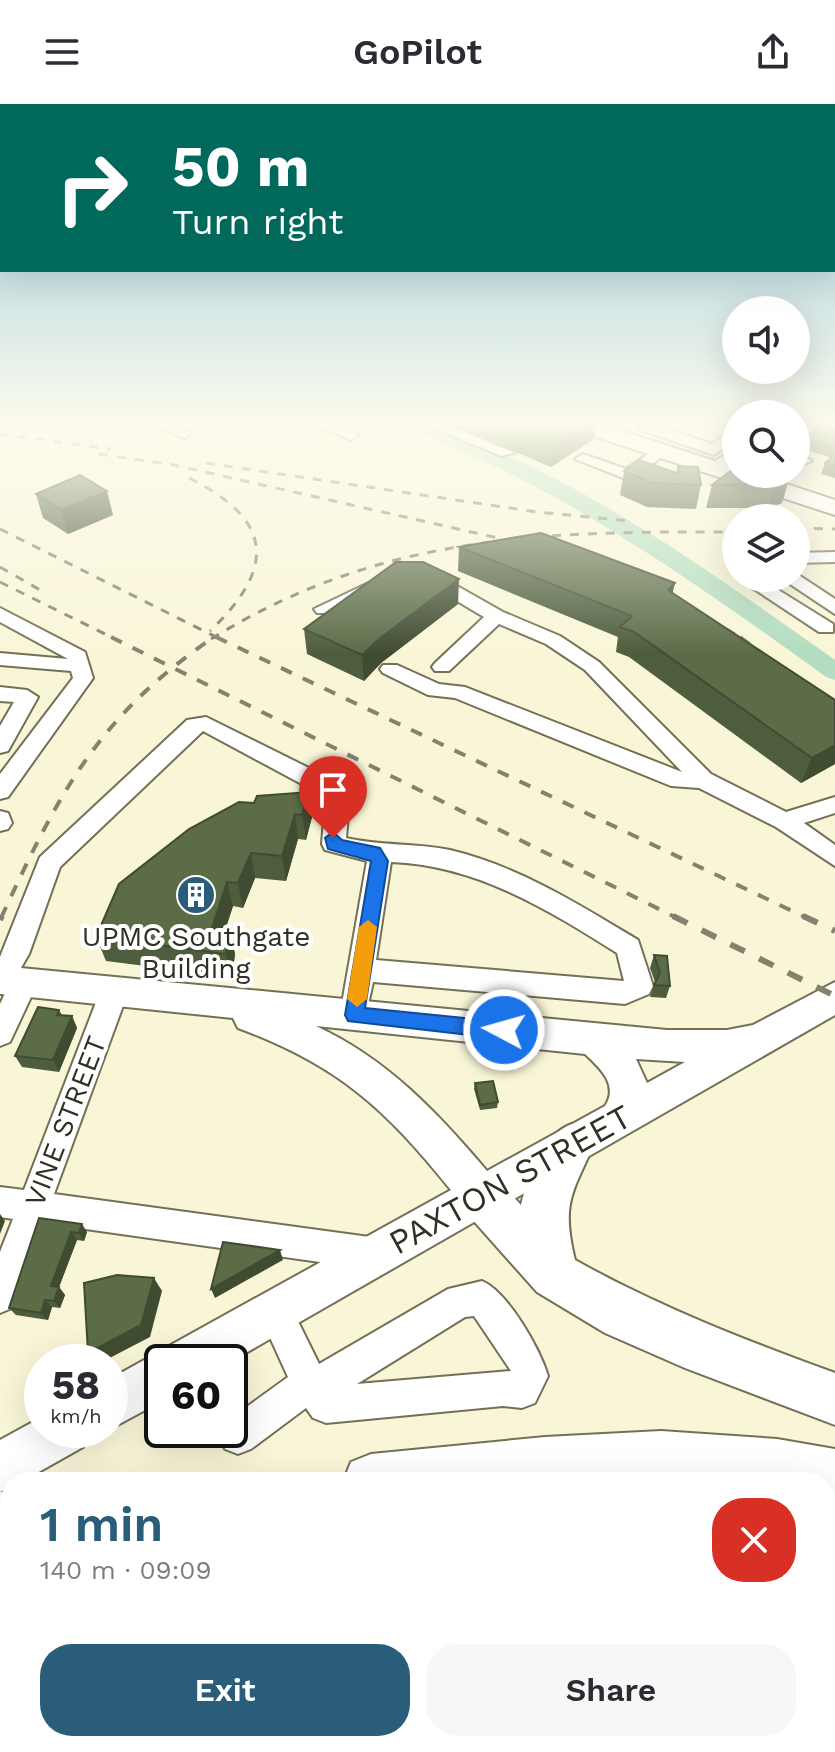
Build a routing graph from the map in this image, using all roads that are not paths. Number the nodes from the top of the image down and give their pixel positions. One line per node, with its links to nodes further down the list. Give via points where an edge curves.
1 (835, 557): 2 (street)
2 (810, 558)
3 (810, 591): 5 (street)
4 (769, 592): 9 (street)
5 (835, 608)
6 (324, 609): 8 (street, via 371,586 428,575)
7 (0, 614): 11 (street, via 78,656)
8 (496, 616): 12 (street); 16 (street, via 553,640 592,666)
9 (832, 630)
10 (0, 659): 11 (street)
11 (81, 666): 17 (street, via 83,678)
12 (442, 667)
13 (390, 669): 16 (street, via 679,780)
14 (0, 694): 15 (street, via 27,697)
15 (0, 746)
16 (703, 780): 19 (street)
17 (0, 791)
18 (835, 805): 19 (street)
19 (784, 821): 21 (street)
20 (374, 853): 22 (street, via 379,861); 22 (street, via 456,860 503,880 629,947 639,986 625,993); 23 (street, via 334,844 337,803 319,783 206,724 195,725 49,863)
21 (835, 857)
22 (361, 970): 27 (street)
23 (8, 980): 24 (main road); 28 (street)
24 (114, 992): 25 (main road); 35 (street, VINE STREET)
25 (173, 998): 27 (main road); 33 (main road, via 240,1014 334,1050 394,1096)
26 (820, 1006): 29 (main road, PAXTON STREET)
27 (354, 1015): 30 (main road)
28 (0, 1034)
29 (765, 1038): 30 (main road, via 702,1047); 31 (main road, PAXTON STREET)
30 (594, 1039): 31 (main road, via 630,1082 630,1100)
31 (619, 1118): 32 (main road, PAXTON STREET)
32 (572, 1144): 33 (main road, PAXTON STREET); 37 (highway, via 546,1188 543,1228)
33 (480, 1194): 36 (main road, PAXTON STREET); 37 (highway)
34 (0, 1202): 35 (street)
35 (33, 1206): 36 (street); 38 (street, VINE STREET)
36 (377, 1254): 39 (main road, PAXTON STREET)
37 (554, 1275): 42 (highway, via 685,1343)
38 (0, 1296)
39 (275, 1311): 40 (main road, PAXTON STREET); 41 (street)
40 (217, 1344)
41 (310, 1383): 41 (street, via 330,1380 460,1301 482,1298 526,1361 530,1376 522,1390 326,1405); 43 (street)
42 (835, 1399)
43 (248, 1429)
44 (34, 1448): 45 (main road)
45 (0, 1467)
46 (468, 1472): 47 (highway, via 700,1456)
47 (803, 1472)

